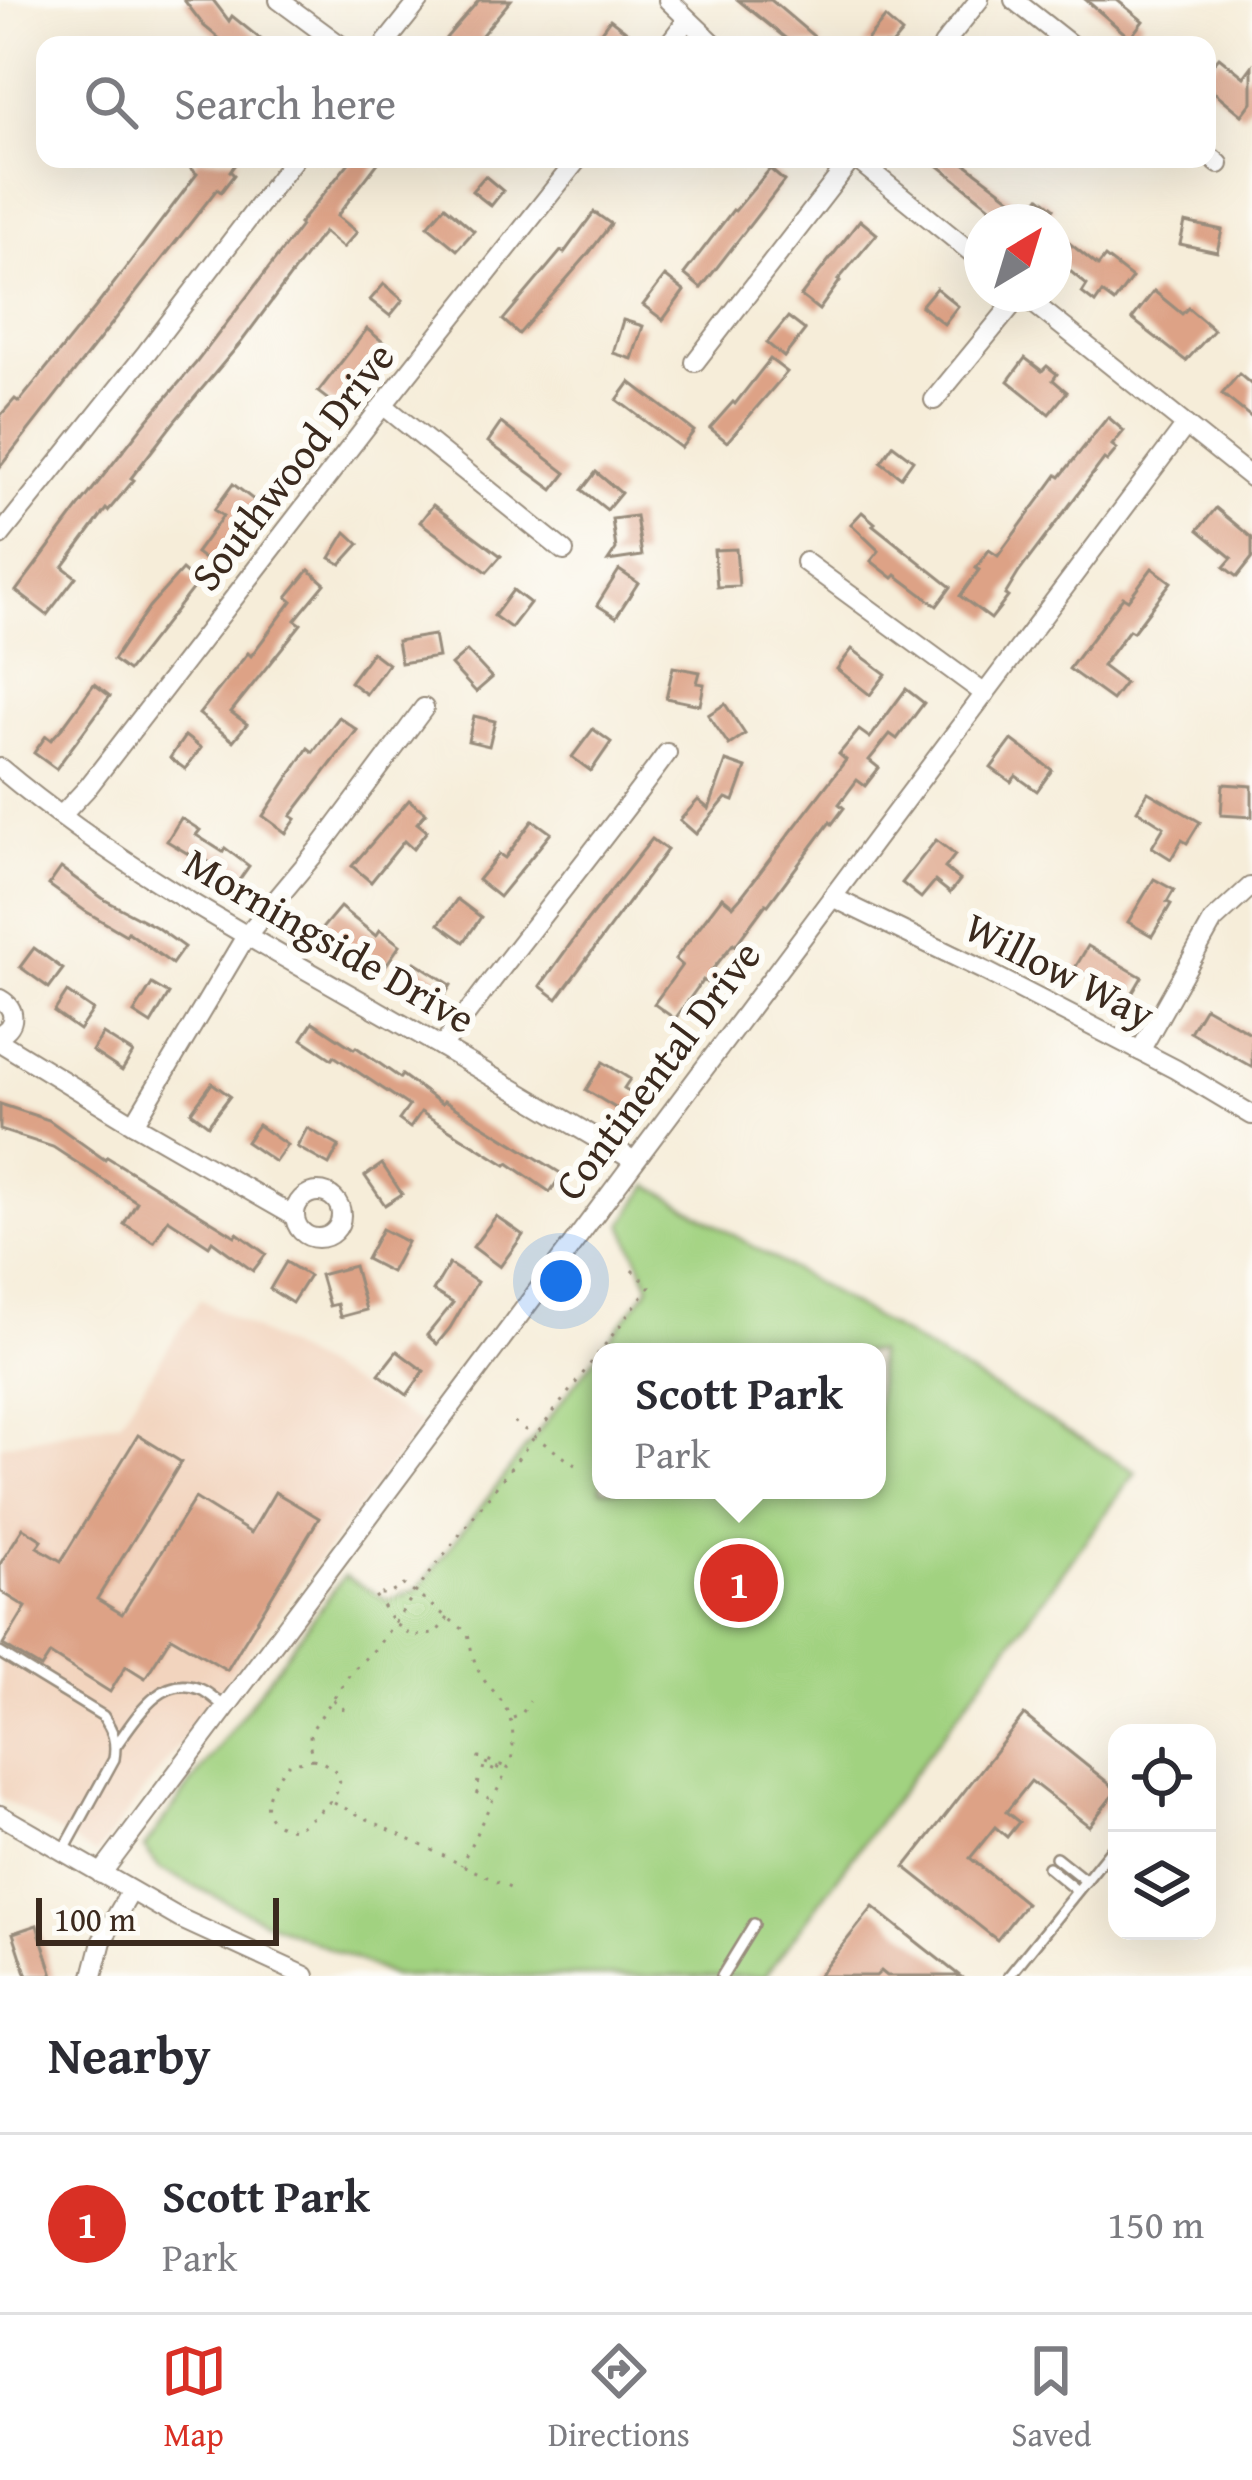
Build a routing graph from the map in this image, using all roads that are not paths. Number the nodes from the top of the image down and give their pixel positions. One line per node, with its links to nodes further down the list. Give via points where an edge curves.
1 (279, 0): 7 (street)
2 (420, 0): 8 (street)
3 (668, 0): 6 (street)
4 (979, 0): 11 (street)
5 (1015, 0): 12 (street)
6 (688, 20): 9 (street); 10 (street)
7 (328, 36)
8 (391, 36)
9 (675, 36)
10 (705, 36)
11 (950, 36)
12 (1060, 36)
13 (287, 168): 25 (street)
14 (571, 168): 22 (street, Southwood Drive)
15 (847, 168): 20 (street)
16 (865, 168): 17 (street)
17 (964, 247)
18 (1006, 312): 21 (street)
19 (1044, 312): 23 (street)
20 (695, 362)
21 (934, 400)
22 (383, 406): 26 (street); 32 (street, Southwood Drive)
23 (1186, 425): 24 (street); 28 (street, Continental Drive)
24 (1252, 478)
25 (0, 536)
26 (564, 551)
27 (805, 562): 28 (street)
28 (985, 694): 34 (street, Continental Drive)
29 (424, 709): 35 (street)
30 (667, 753): 38 (street)
31 (0, 768): 32 (street, Morningside Drive)
32 (61, 816): 35 (street, Morningside Drive)
33 (1250, 887): 39 (street, via 1213,921)
34 (832, 897): 39 (street, Willow Way); 42 (street, Continental Drive)
35 (246, 936): 38 (street, Morningside Drive); 41 (street)
36 (0, 999): 37 (street, via 14,1016)
37 (0, 1038): 41 (street)
38 (442, 1046): 42 (street, Morningside Drive)
39 (1140, 1051): 40 (street, Willow Way)
40 (1252, 1115)
41 (134, 1124): 43 (street)
42 (633, 1160): 45 (street, Continental Drive)
43 (294, 1216)
44 (0, 1653): 46 (lane, via 103,1716)
45 (227, 1708): 46 (lane, via 200,1689 179,1686 145,1706); 52 (street, Continental Drive)
46 (117, 1744): 48 (lane)
47 (0, 1815): 48 (street)
48 (63, 1852): 52 (street)
49 (1108, 1853): 53 (lane)
50 (1056, 1858): 53 (lane)
51 (1048, 1868): 55 (lane)
52 (101, 1874): 54 (street)
53 (1086, 1881): 55 (lane)
54 (131, 1891): 57 (street, via 102,1941); 58 (street)
55 (1077, 1891): 60 (lane)
56 (754, 1924): 59 (lane)
57 (93, 1976)
58 (305, 1976)
59 (722, 1976)
60 (1009, 1976)

